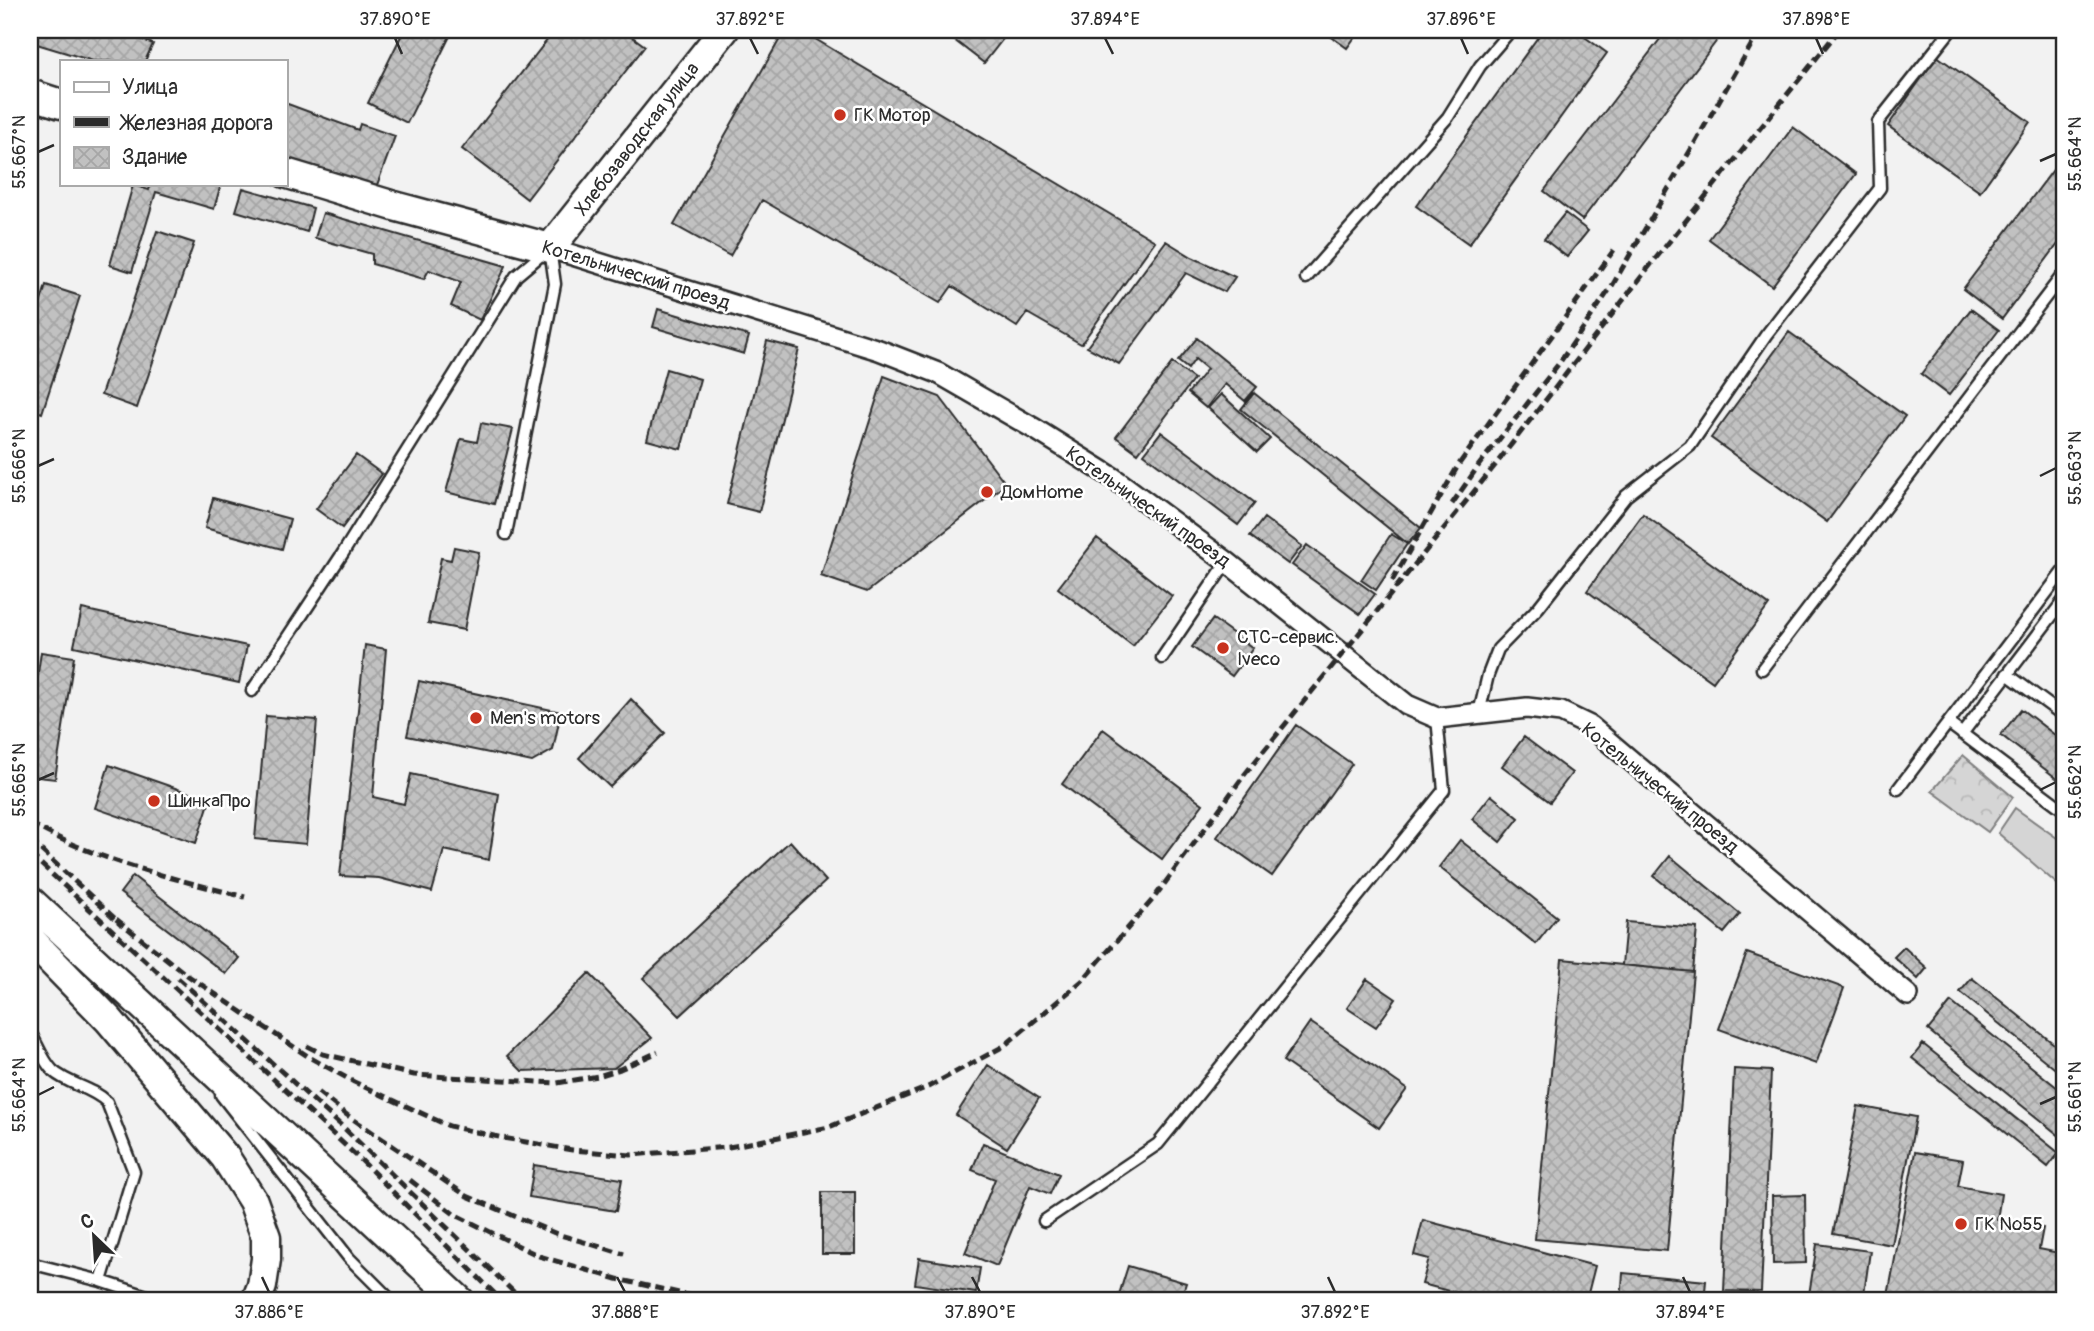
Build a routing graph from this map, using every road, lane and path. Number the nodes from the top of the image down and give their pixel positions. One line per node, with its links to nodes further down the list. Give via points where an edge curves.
1 (723, 30): 7 (main road, Хлебозаводская улица)
2 (1511, 30): 9 (lane, via 1480,66 1448,117)
3 (1951, 30): 18 (lane, via 1878,122 1880,188 1766,335 1690,446 1626,496 1538,608 1499,649)
4 (30, 94): 5 (main road)
5 (60, 104)
6 (287, 174): 7 (main road, Котельнический проезд)
7 (550, 248): 10 (lane, via 555,284); 11 (street, Котельнический проезд, via 879,350 937,373 1112,477); 17 (lane, via 516,276)
8 (2064, 273): 15 (lane)
9 (1306, 278)
10 (506, 534)
11 (1227, 562): 14 (lane); 20 (street, Котельнический проезд, via 1407,705)
12 (2064, 570): 21 (lane)
13 (2063, 605): 16 (lane)
14 (1162, 658)
15 (1762, 669)
16 (2007, 674): 19 (lane); 22 (lane)
17 (252, 691)
18 (1479, 713): 20 (street, Котельнический проезд); 27 (street, Котельнический проезд, via 1527,708 1562,712 1590,726)
19 (2064, 716)
20 (1437, 718): 30 (lane, via 1444,790 1158,1144)
21 (1948, 723): 22 (lane); 23 (lane)
22 (1962, 733): 24 (lane)
23 (1898, 789)
24 (2064, 810)
25 (30, 901): 29 (main road)
26 (30, 939): 34 (main road, via 109,1020 225,1157 253,1201 266,1237 262,1286)
27 (1908, 995)
28 (30, 1032): 32 (lane, via 55,1072 107,1102 134,1172)
29 (172, 1032): 35 (lane, via 349,1258); 36 (main road)
30 (1044, 1221)
31 (30, 1263): 32 (lane)
32 (101, 1281): 33 (lane)
33 (162, 1301)
34 (256, 1301)
35 (392, 1301)
36 (460, 1301)

